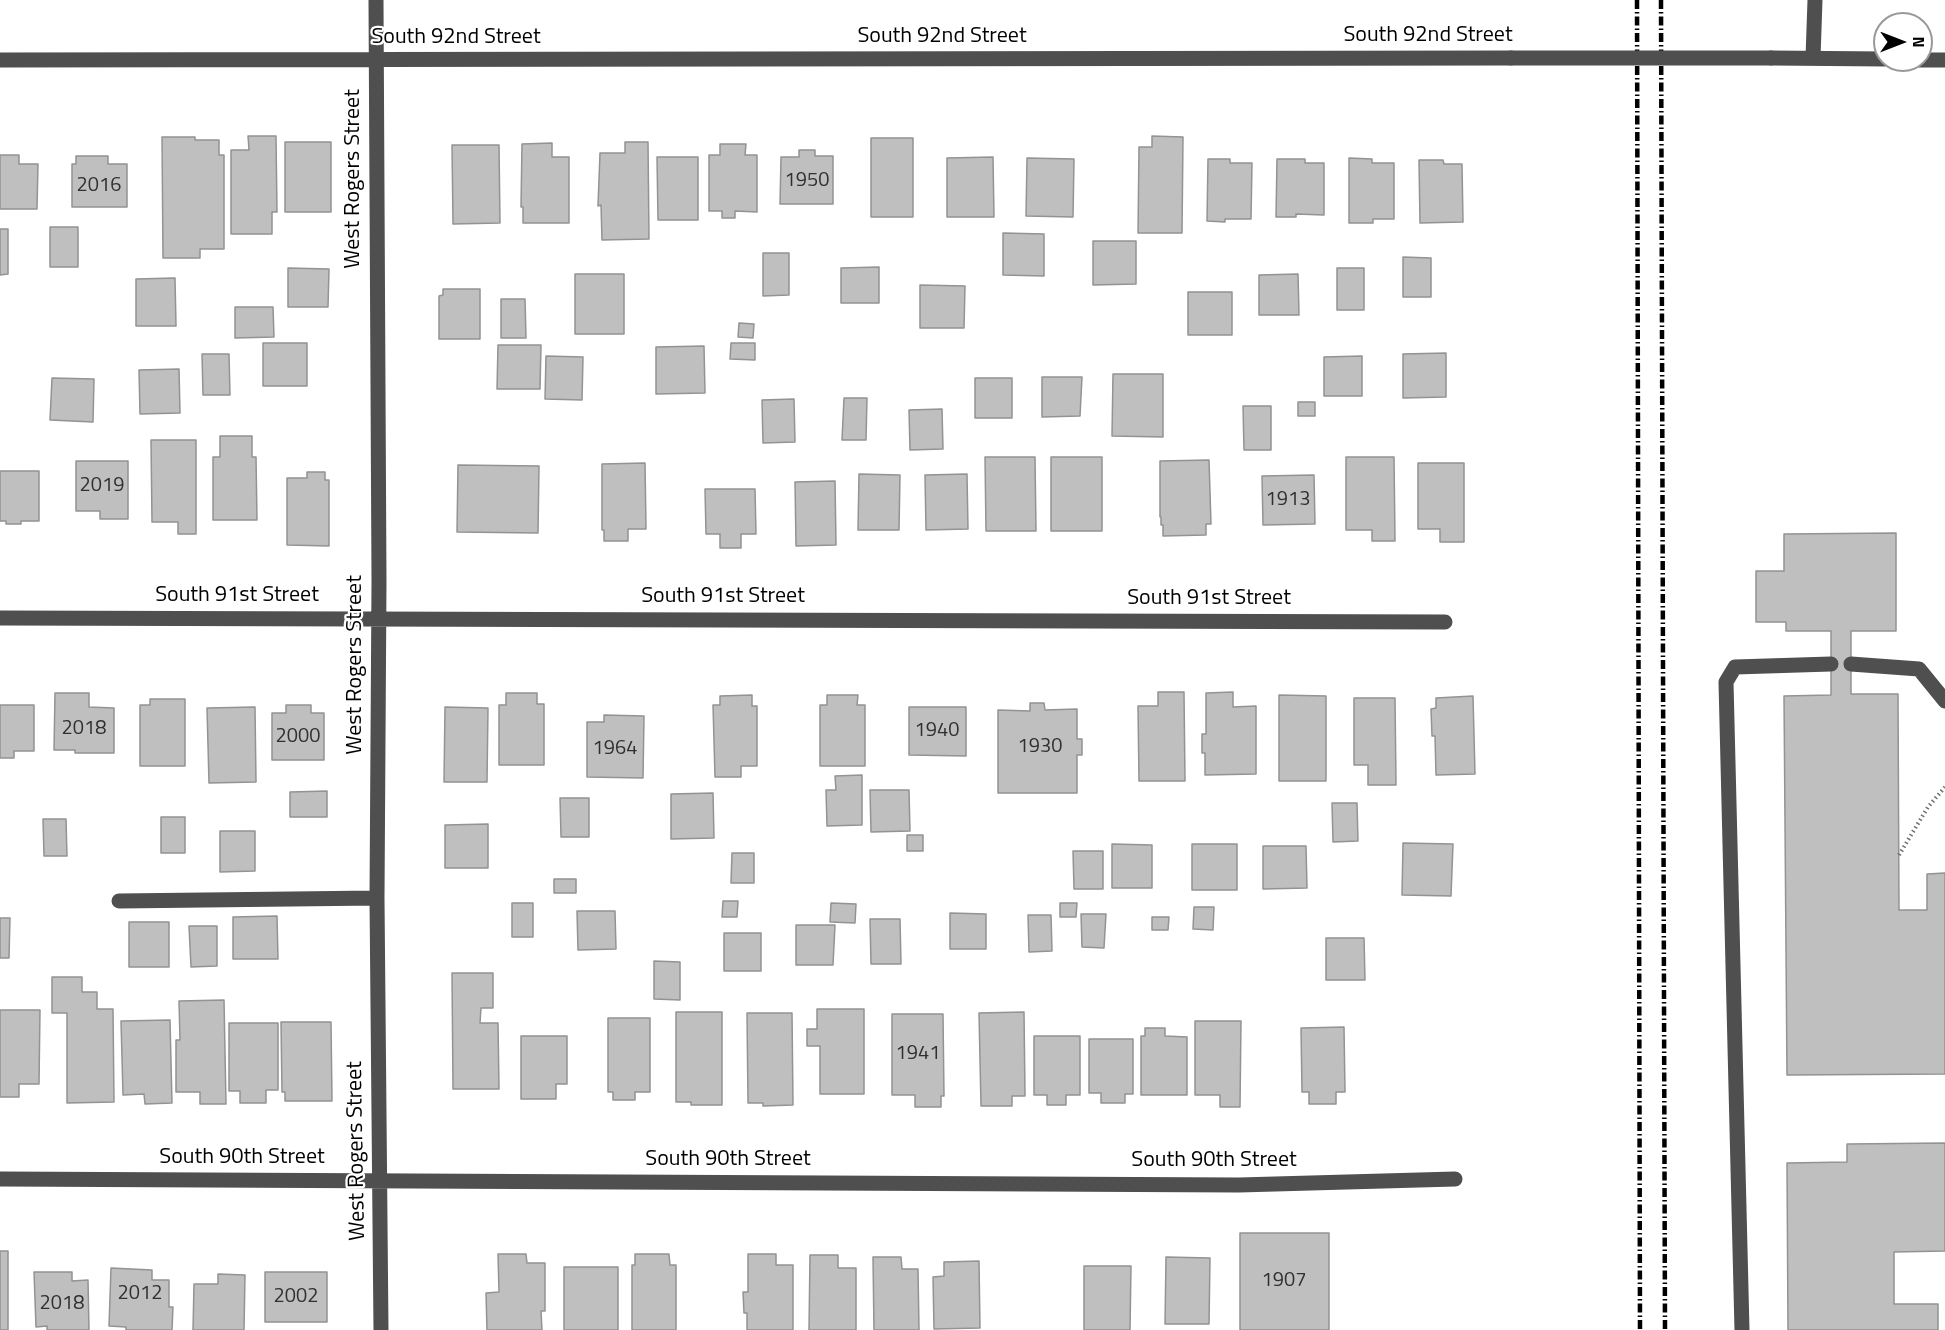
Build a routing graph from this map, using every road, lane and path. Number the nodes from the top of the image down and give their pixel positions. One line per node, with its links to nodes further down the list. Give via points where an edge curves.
1 (376, 0): 6 (street, West Rogers Street)
2 (1815, 0): 3 (street)
3 (1813, 58): 4 (street, South 92nd Street); 6 (street, South 92nd Street, bridge)
4 (1873, 59)
5 (0, 60): 6 (street, South 92nd Street)
6 (377, 60): 8 (street, West Rogers Street)
7 (0, 618): 8 (street, South 91st Street)
8 (379, 619): 9 (street, South 91st Street); 15 (street, West Rogers Street)
9 (1445, 622)
10 (1831, 664): 21 (street, via 1736,667 1726,682)
11 (1851, 664): 12 (street, via 1919,669)
12 (1945, 701)
13 (1945, 787): 14 (path)
14 (1899, 855)
15 (377, 897): 16 (street); 19 (street, West Rogers Street)
16 (118, 901)
17 (0, 1179): 19 (street, South 90th Street)
18 (1455, 1179): 19 (street, South 90th Street, via 1239,1185)
19 (380, 1181): 20 (street, West Rogers Street)
20 (381, 1330)
21 (1742, 1330)

